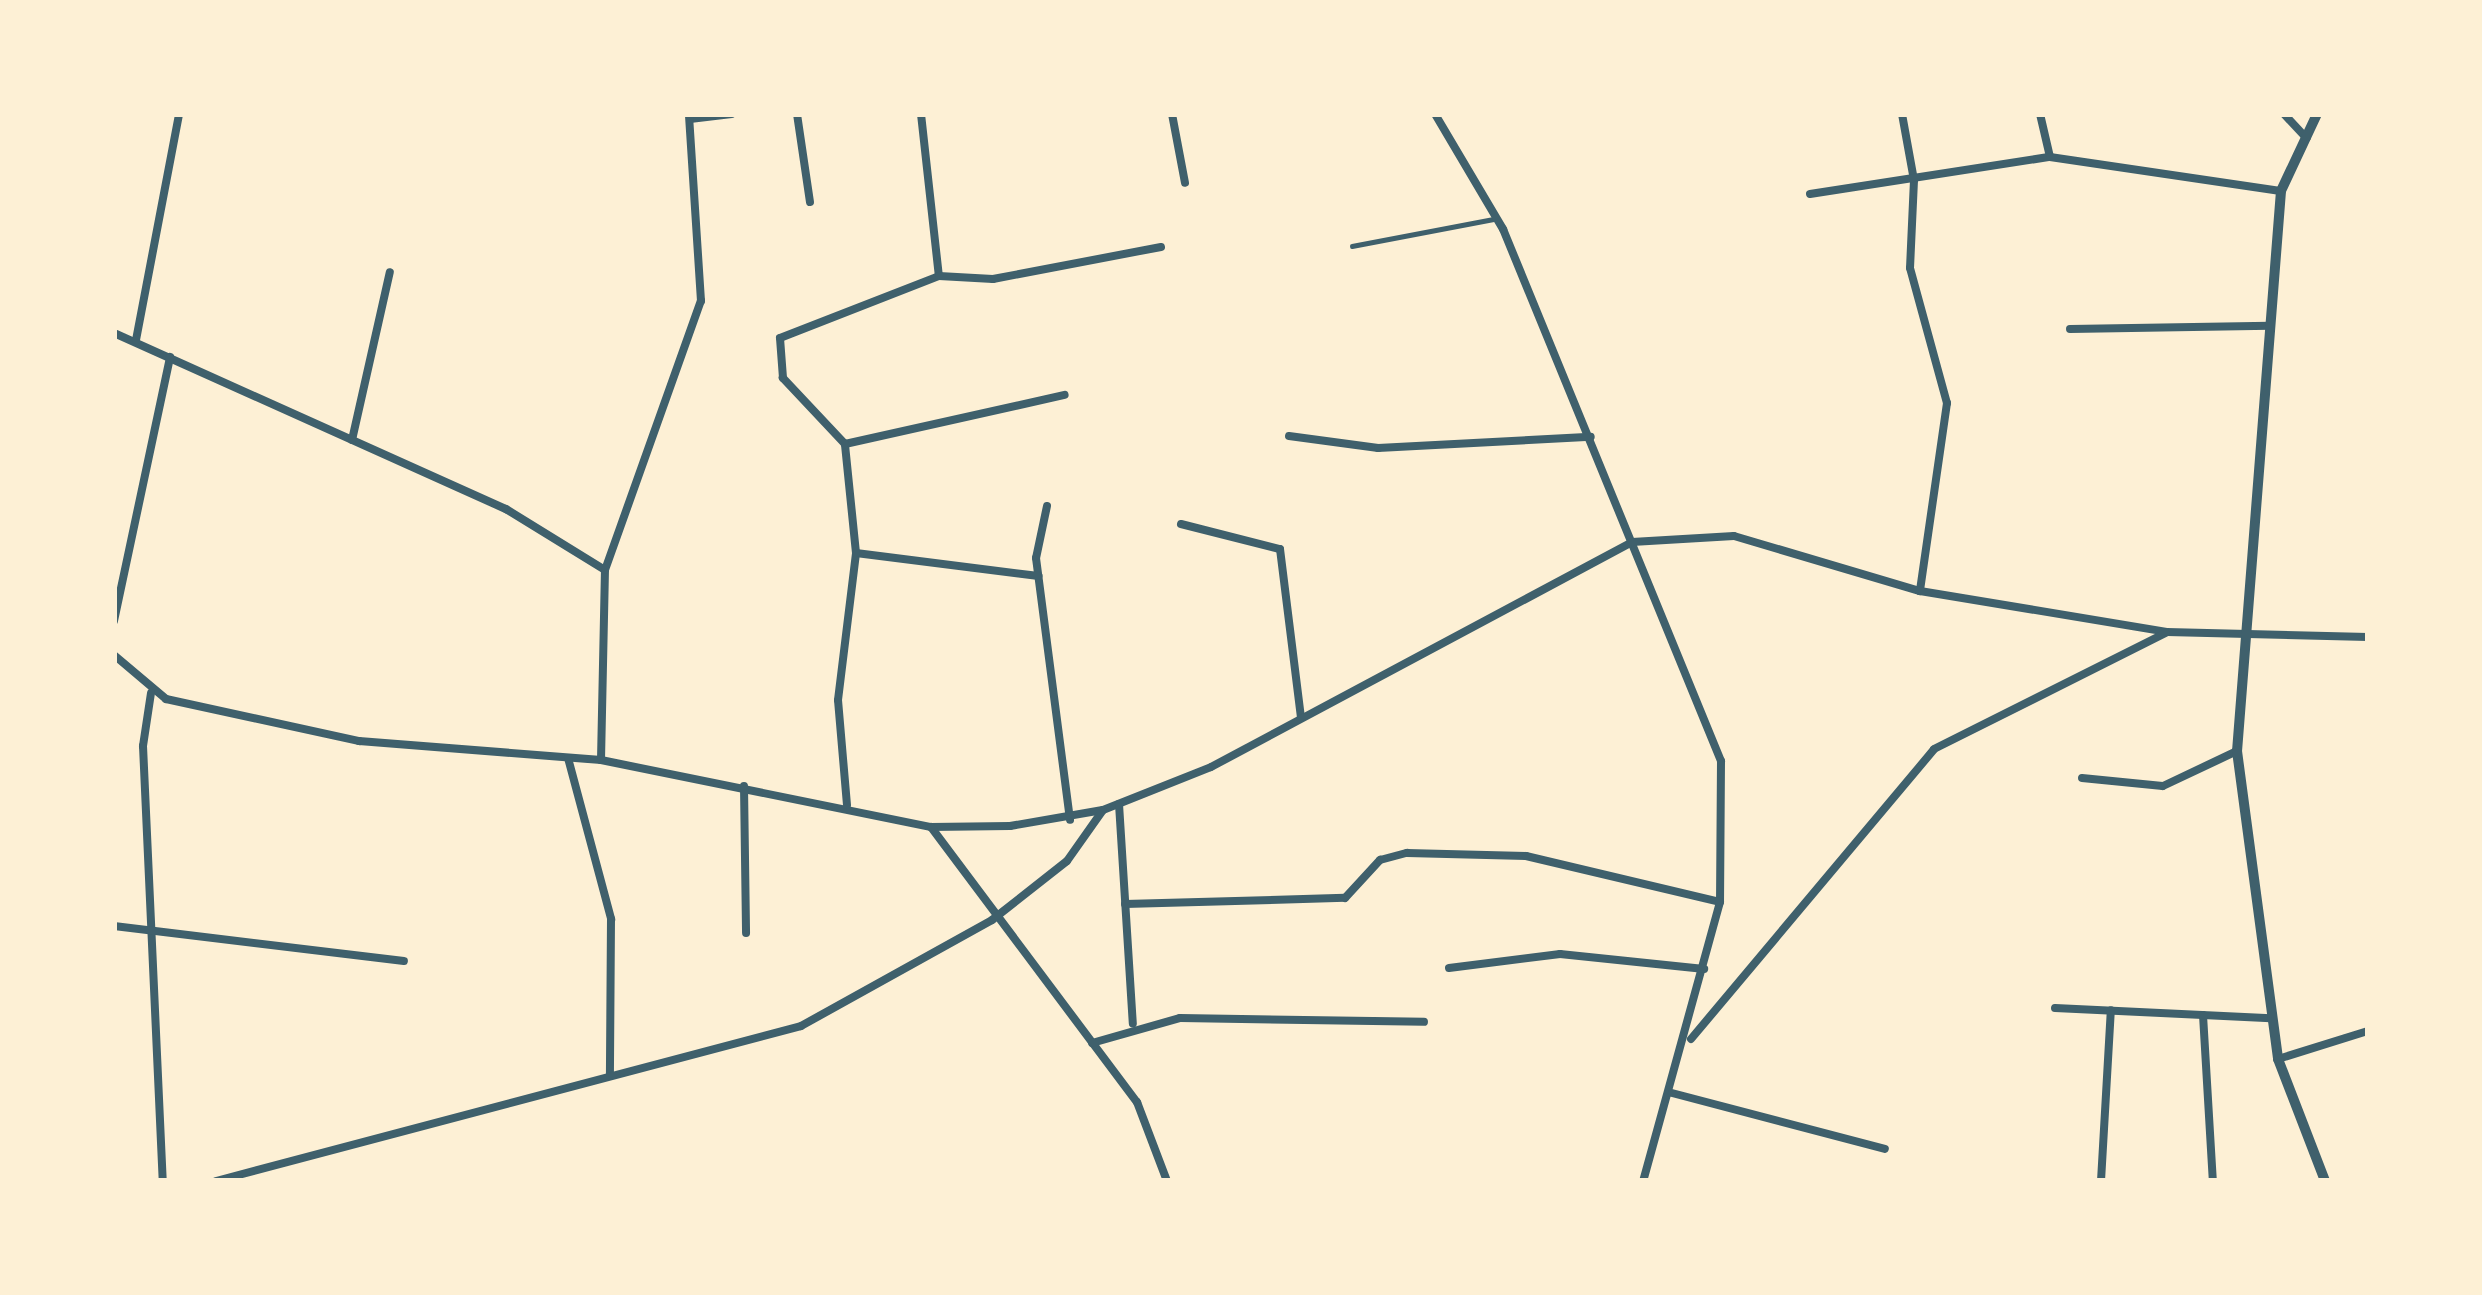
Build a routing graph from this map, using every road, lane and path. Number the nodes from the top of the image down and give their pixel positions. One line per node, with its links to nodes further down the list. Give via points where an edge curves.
1 (179, 114): 27 (street)
2 (732, 114): 11 (street)
3 (797, 114): 18 (street)
4 (921, 114): 23 (street)
5 (1172, 114): 15 (street)
6 (1435, 114): 19 (street)
7 (1902, 114): 14 (street)
8 (2040, 114): 13 (street)
9 (2284, 114): 12 (street)
10 (2317, 114): 12 (street)
11 (689, 116): 38 (street, via 701,301)
12 (2306, 138): 16 (street)
13 (2050, 157): 14 (street); 16 (street)
14 (1914, 180): 17 (street); 40 (street, via 1910,268 1947,403)
15 (1184, 183)
16 (2281, 191): 24 (street)
17 (1810, 194)
18 (810, 202)
19 (1497, 219): 20 (lane); 31 (street)
20 (1352, 246)
21 (1161, 247): 23 (street, via 993,279)
22 (390, 272): 32 (street)
23 (939, 276): 33 (street, via 780,338 783,379)
24 (2270, 326): 25 (street); 43 (street)
25 (2070, 329)
26 (114, 333): 27 (street)
27 (136, 340): 28 (street)
28 (170, 357): 32 (street); 41 (street)
29 (1066, 395): 33 (street)
30 (1289, 436): 31 (street, via 1378,448)
31 (1591, 437): 36 (street)
32 (352, 440): 38 (street, via 506,509)
33 (845, 444): 37 (street)
34 (1047, 506): 39 (street)
35 (1181, 524): 47 (street, via 1280,549)
36 (1635, 542): 40 (street, via 1734,536); 47 (street); 58 (street, via 1721,761)
37 (856, 553): 39 (street); 54 (street, via 838,700)
38 (605, 570): 50 (street)
39 (1039, 576): 56 (street)
40 (1920, 590): 42 (street)
41 (114, 621)
42 (2168, 632): 43 (street); 75 (street, via 1934,749)
43 (2248, 636): 44 (street); 48 (street)
44 (2368, 637)
45 (114, 655): 46 (street)
46 (152, 694): 49 (street, via 359,741); 62 (street, via 143,746)
47 (1301, 718): 53 (street)
48 (2237, 751): 51 (street, via 2163,786); 70 (street)
49 (568, 758): 50 (street); 77 (street, via 610,920)
50 (601, 760): 52 (street)
51 (2082, 778)
52 (744, 786): 54 (street); 63 (street)
53 (1119, 804): 55 (street); 59 (street)
54 (847, 806): 57 (street)
55 (1103, 810): 56 (street); 60 (street, via 1067,861)
56 (1070, 820): 57 (street)
57 (931, 827): 60 (street)
58 (1720, 902): 59 (street, via 1526,856 1407,853 1380,860 1345,898); 66 (street)
59 (1125, 904): 72 (street)
60 (992, 920): 74 (street); 77 (street, via 801,1026)
61 (114, 926): 62 (street)
62 (157, 930): 64 (street); 80 (street)
63 (746, 932)
64 (404, 961)
65 (1449, 968): 66 (street, via 1560,954)
66 (1705, 969): 75 (street)
67 (2055, 1008): 68 (street)
68 (2111, 1010): 69 (street); 84 (street)
69 (2203, 1015): 70 (street); 85 (street)
70 (2271, 1018): 76 (street)
71 (1424, 1022): 72 (street)
72 (1133, 1024): 74 (street)
73 (2368, 1031): 76 (street)
74 (1092, 1043): 82 (street, via 1157,1139)
75 (1688, 1043): 78 (street)
76 (2278, 1059): 86 (street)
77 (610, 1074): 81 (street)
78 (1672, 1093): 79 (street); 83 (street)
79 (1885, 1149)
80 (163, 1181)
81 (216, 1181)
82 (1167, 1181)
83 (1643, 1181)
84 (2101, 1181)
85 (2213, 1181)
86 (2325, 1181)

